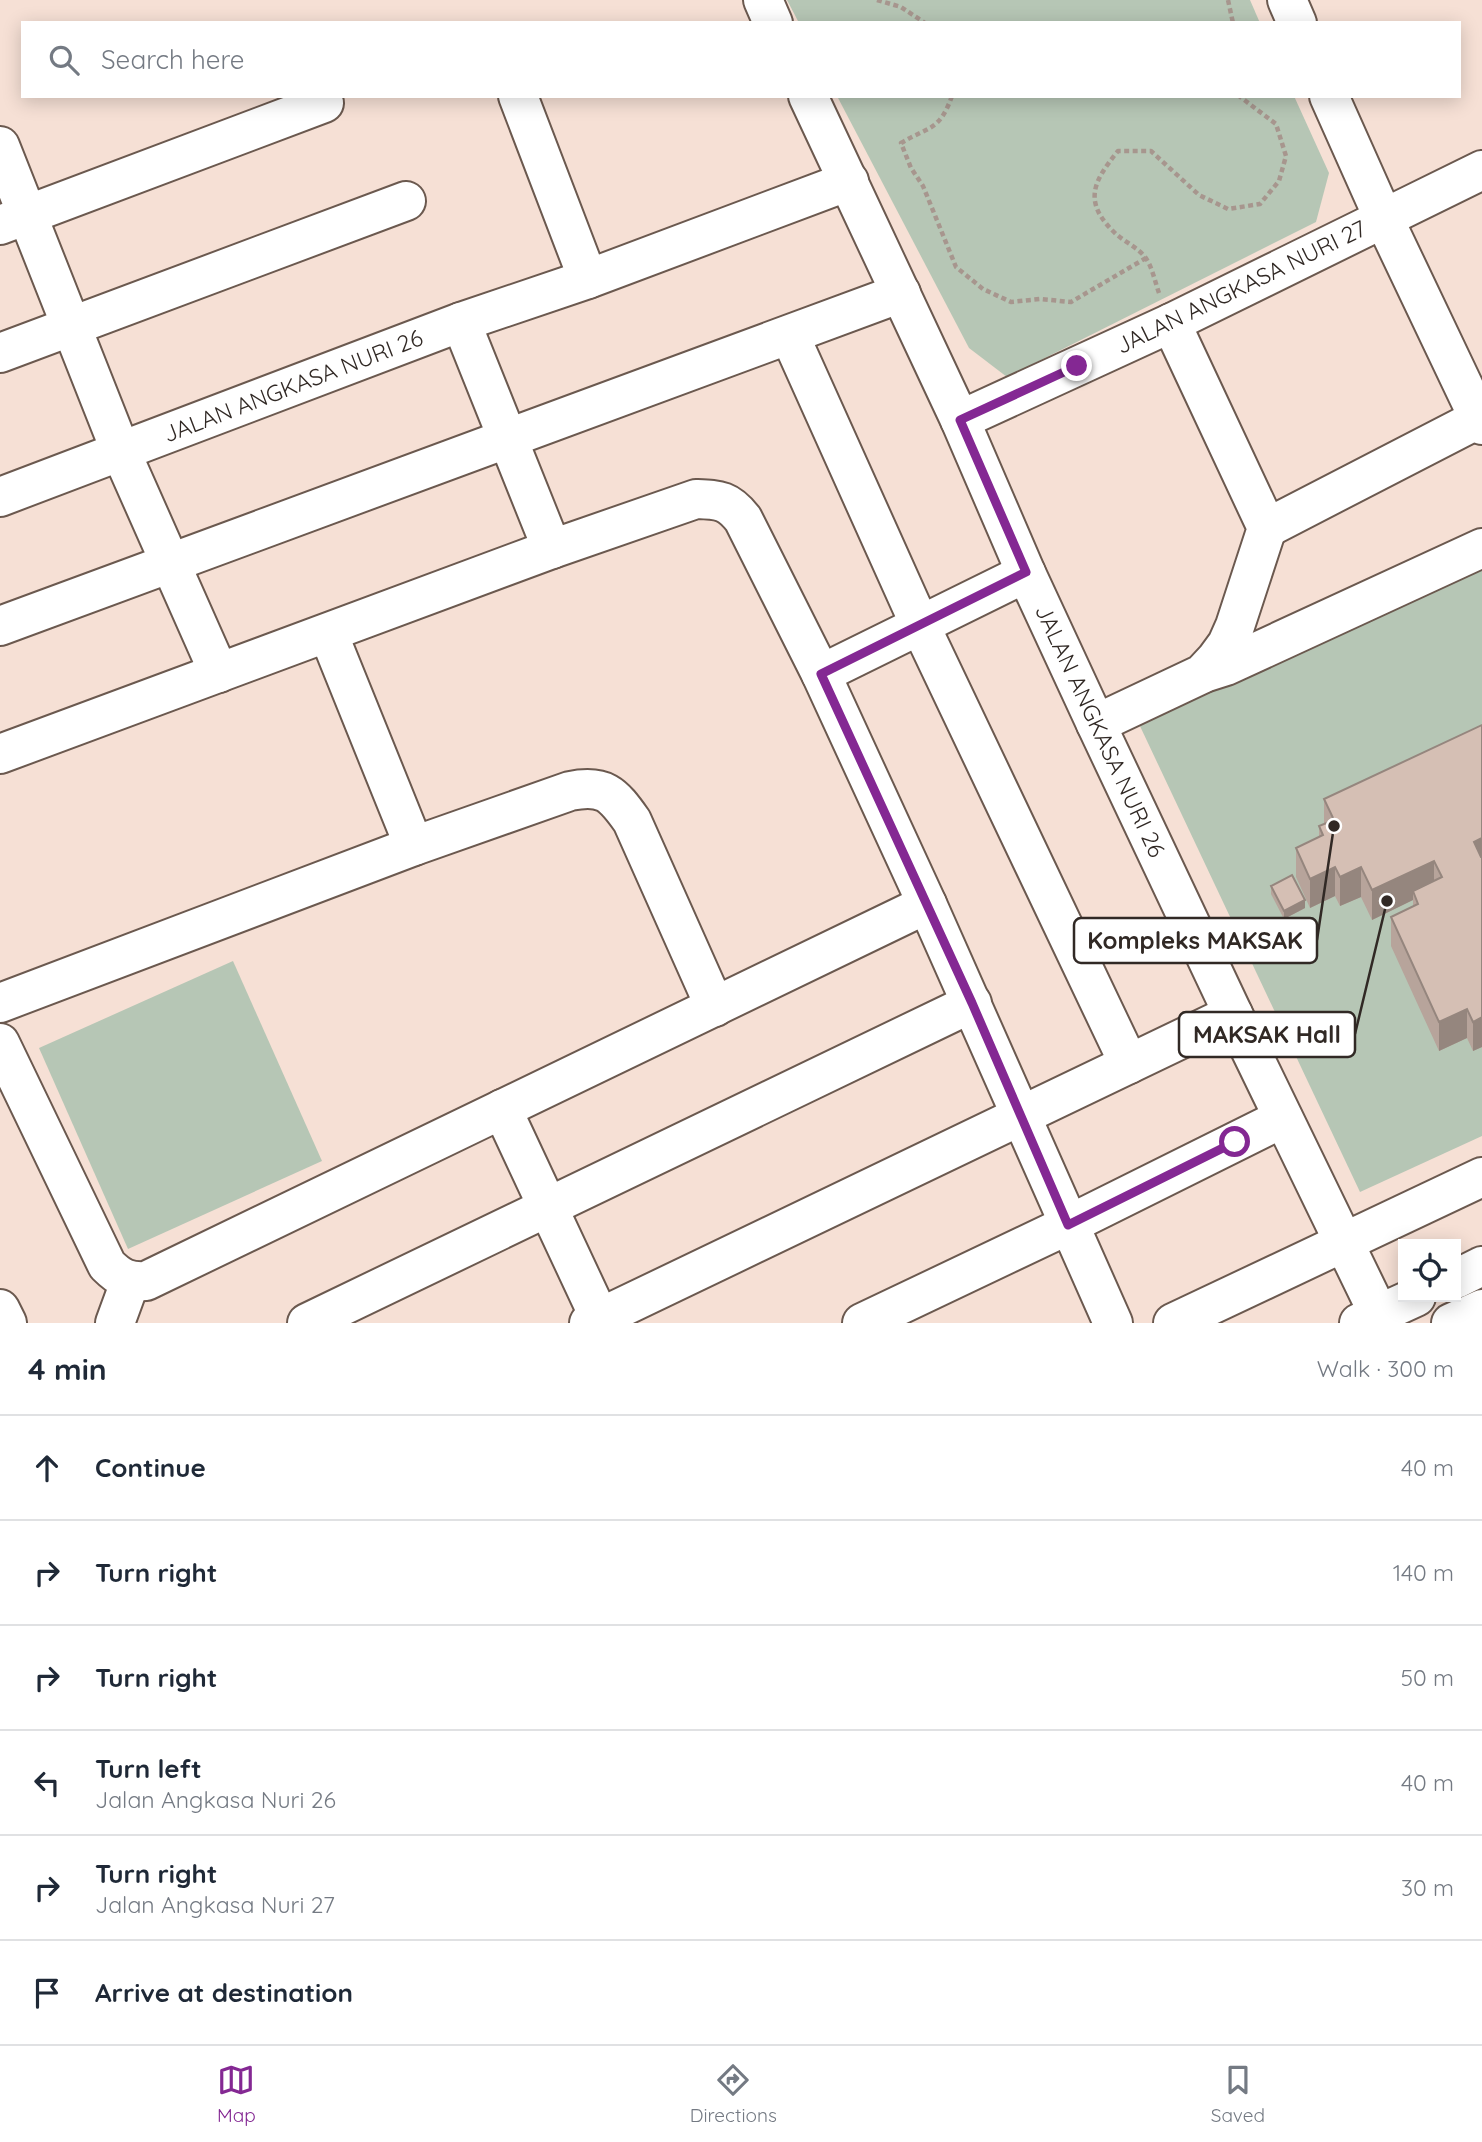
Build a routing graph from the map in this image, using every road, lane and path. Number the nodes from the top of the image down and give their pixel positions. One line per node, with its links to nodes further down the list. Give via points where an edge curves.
1 (763, 0): 5 (street)
2 (877, 0): 6 (path, via 901,7)
3 (1228, 0): 7 (path)
4 (1287, 0): 8 (street)
5 (772, 21)
6 (922, 21)
7 (1233, 21)
8 (1296, 21)
9 (519, 98): 22 (street)
10 (809, 98): 17 (street, JALAN ANGKASA NURI 26)
11 (951, 98): 21 (path, via 933,129 901,143 957,267 984,289 1012,302 1072,302)
12 (1242, 98): 21 (path, via 1276,124 1286,156 1279,181 1260,204 1228,209 1199,195 1151,151 1118,150 1101,172 1093,193 1100,218)
13 (1330, 98): 19 (street)
14 (324, 103): 20 (street)
15 (0, 146): 20 (street)
16 (1482, 170): 19 (street, JALAN ANGKASA NURI 27)
17 (849, 181): 22 (street, JALAN ANGKASA NURI 26); 23 (street, JALAN ANGKASA NURI 26)
18 (405, 201): 26 (street)
19 (1383, 217): 25 (street, JALAN ANGKASA NURI 27); 30 (street)
20 (13, 220): 26 (street)
21 (1146, 258): 25 (path)
22 (588, 279): 24 (street, JALAN ANGKASA NURI 26)
23 (901, 293): 27 (street); 29 (street, JALAN ANGKASA NURI 26)
24 (461, 323): 31 (street); 32 (street, JALAN ANGKASA NURI 26)
25 (1171, 323): 29 (street, JALAN ANGKASA NURI 27); 34 (street)
26 (72, 326): 28 (street); 32 (street)
27 (790, 337): 31 (street); 39 (street)
28 (0, 354)
29 (960, 420): 38 (street, JALAN ANGKASA NURI 26)
30 (1481, 420): 34 (street)
31 (508, 439): 36 (street); 37 (street)
32 (121, 452): 33 (street, JALAN ANGKASA NURI 26); 37 (street)
33 (0, 497)
34 (1267, 528): 44 (street, via 1227,645)
35 (1482, 548): 44 (street)
36 (552, 549): 41 (street); 43 (street, via 696,499 732,505)
37 (170, 563): 40 (street); 42 (street)
38 (1026, 572): 39 (street); 45 (street, JALAN ANGKASA NURI 26)
39 (920, 625): 43 (street); 54 (street)
40 (0, 626)
41 (328, 633): 42 (street); 47 (street)
42 (219, 673): 46 (street)
43 (821, 674): 48 (street)
44 (1202, 674): 45 (street)
45 (1096, 724): 52 (street, JALAN ANGKASA NURI 26)
46 (0, 754)
47 (414, 846): 49 (street); 51 (street, via 570,791 590,787 607,792 632,821)
48 (927, 904): 50 (street); 51 (street)
49 (0, 1003)
50 (972, 1003): 56 (street); 59 (street)
51 (715, 1007): 55 (street)
52 (1233, 1014): 54 (street); 57 (street, JALAN ANGKASA NURI 26)
53 (0, 1043): 64 (street, via 107,1265)
54 (1129, 1064): 56 (street)
55 (502, 1110): 59 (street); 64 (street, via 146,1281)
56 (1021, 1116): 60 (street); 69 (street)
57 (1283, 1118): 60 (street); 61 (street, JALAN ANGKASA NURI 26)
58 (1482, 1177): 61 (street)
59 (547, 1206): 69 (street); 72 (street)
60 (1068, 1225): 73 (street); 74 (street)
61 (1343, 1243): 68 (street, JALAN ANGKASA NURI 26); 75 (street)
62 (1482, 1266): 63 (street)
63 (1461, 1276)
64 (130, 1282): 71 (street)
65 (1407, 1302): 68 (street)
66 (0, 1309): 70 (street)
67 (1482, 1309): 76 (street)
68 (1374, 1320)
69 (597, 1321)
70 (7, 1323)
71 (115, 1323)
72 (307, 1323)
73 (862, 1323)
74 (1113, 1323)
75 (1174, 1323)
76 (1451, 1323)

